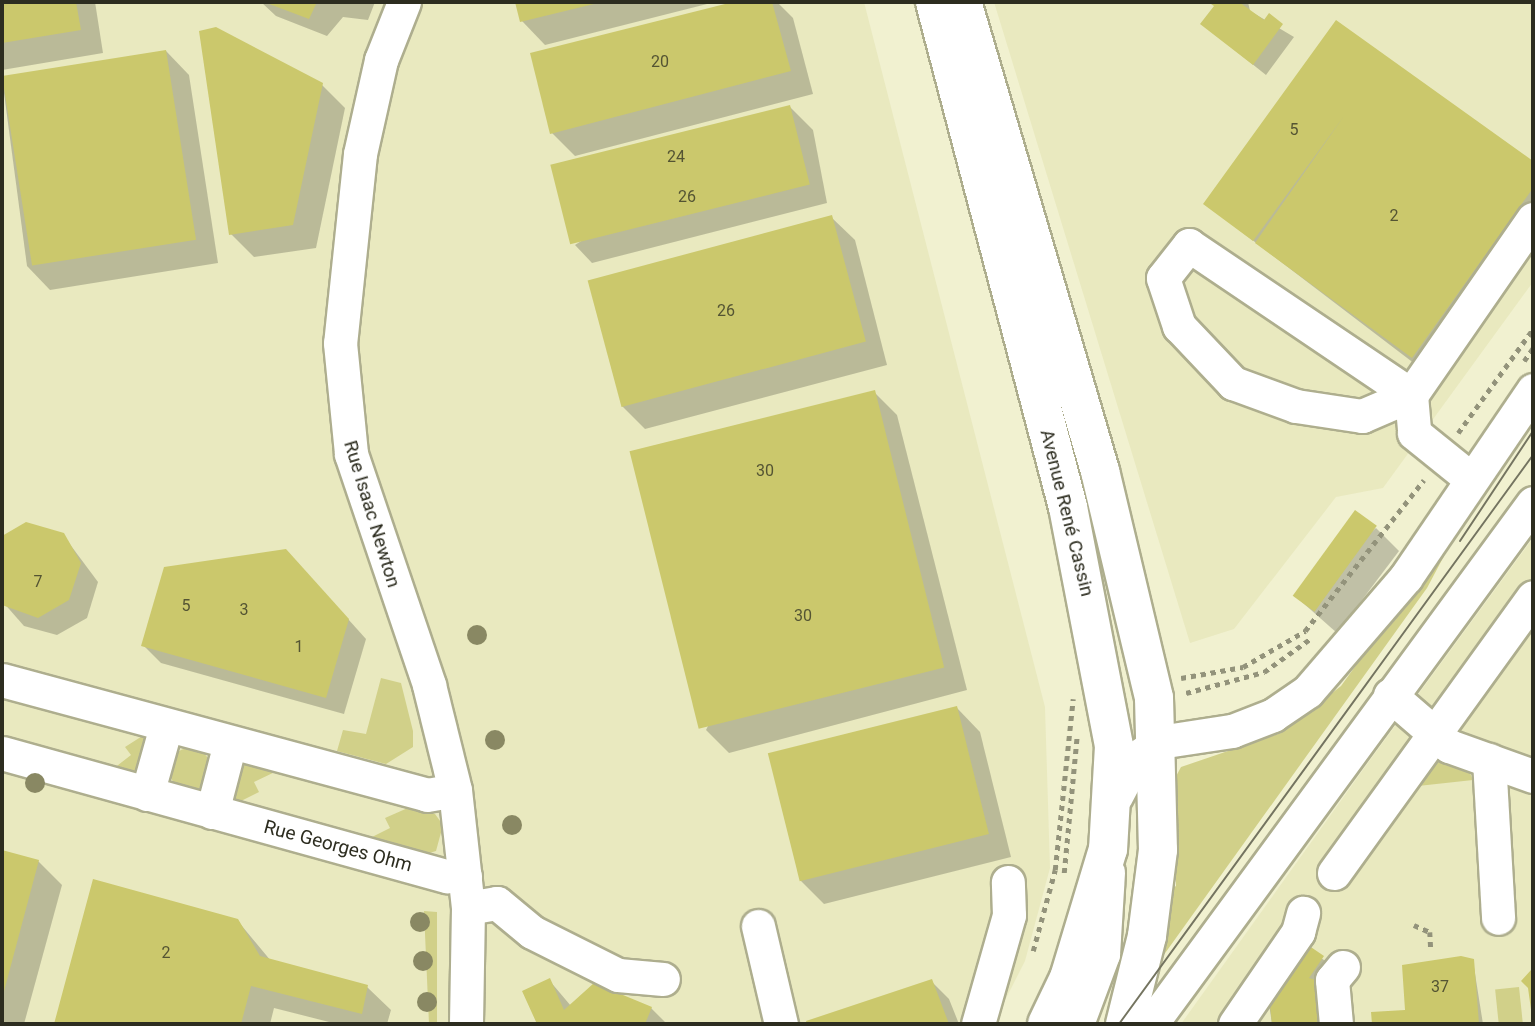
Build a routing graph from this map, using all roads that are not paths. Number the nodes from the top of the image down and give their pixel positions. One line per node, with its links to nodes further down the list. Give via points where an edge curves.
1 (404, 2): 19 (street, Rue Isaac Newton, via 381,60 360,154 340,343 351,454 429,685)
2 (935, 2): 21 (main road, Avenue René Cassin, via 1068,507)
3 (962, 2): 14 (main road, via 1162,689)
4 (1533, 219): 6 (street)
5 (1525, 379): 7 (street)
6 (1411, 395): 6 (street, via 1362,416 1296,406 1233,383 1179,326 1163,278 1189,246); 7 (street, via 1414,433)
7 (1471, 479): 14 (street, via 1405,577 1307,691 1273,715 1232,731)
8 (1529, 516): 11 (street)
9 (1533, 597): 13 (street)
10 (2, 680): 12 (street)
11 (1391, 695): 13 (street); 39 (street)
12 (166, 726): 15 (street); 20 (street)
13 (1432, 733): 17 (street); 24 (street)
14 (1159, 742): 21 (street, via 1136,758); 38 (main road, via 1154,893)
15 (230, 743): 19 (street, via 427,795); 22 (street)
16 (2, 753): 20 (street, Rue Georges Ohm)
17 (1489, 760): 18 (street); 28 (street)
18 (1533, 776)
19 (455, 790): 26 (street, Rue Isaac Newton)
20 (147, 793): 22 (street, Rue Georges Ohm)
21 (1115, 796): 23 (main road, Avenue René Cassin)
22 (212, 812): 26 (street, Rue Georges Ohm)
23 (1108, 849): 36 (main road, Avenue René Cassin, via 1069,978); 37 (street, via 1103,954)
24 (1334, 873)
25 (1008, 881): 35 (street, via 1009,915)
26 (467, 892): 31 (street, Rue Georges Ohm, via 497,903 532,932 618,975); 33 (street, Rue Isaac Newton)
27 (1303, 913): 32 (street, via 1298,932)
28 (1499, 918)
29 (758, 926): 34 (street)
30 (1343, 967): 40 (street, via 1332,980)
31 (663, 979)
32 (1241, 1020)
33 (466, 1024)
34 (781, 1024)
35 (978, 1024)
36 (1047, 1024)
37 (1077, 1024)
38 (1125, 1024)
39 (1151, 1024)
40 (1336, 1024)

